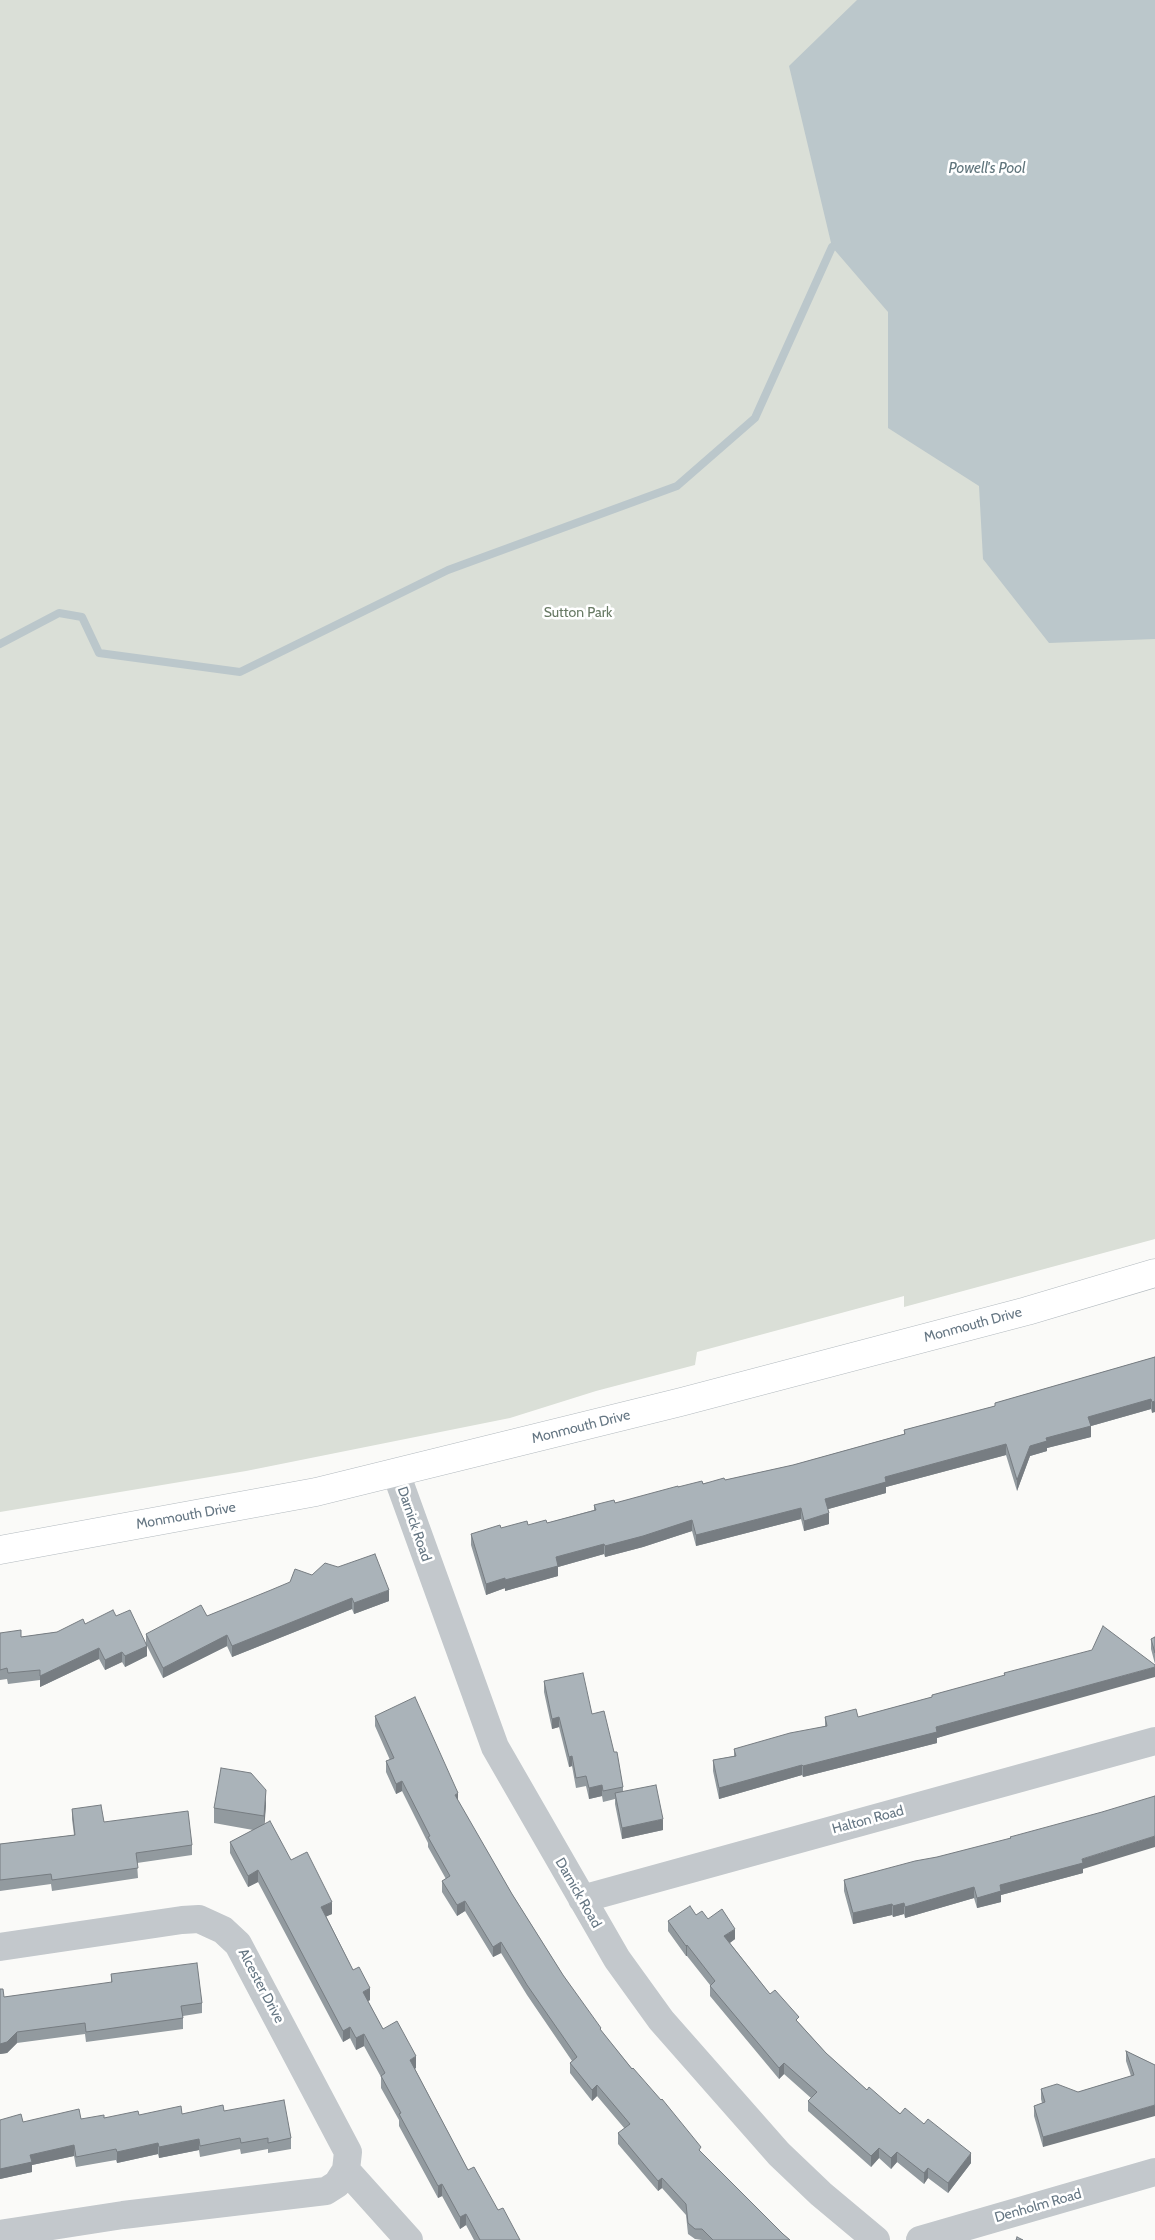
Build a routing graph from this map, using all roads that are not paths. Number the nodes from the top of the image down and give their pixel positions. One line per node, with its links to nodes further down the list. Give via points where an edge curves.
1 (1155, 1273): 2 (street, Monmouth Drive, via 1027,1311)
2 (396, 1473): 3 (street, Monmouth Drive, via 316,1492); 5 (street, Darnick Road, via 495,1747)
3 (0, 1550)
4 (1155, 1741): 5 (street, Halton Road)
5 (582, 1899): 11 (street, Darnick Road, via 617,1959 661,2020 746,2119 814,2188)
6 (0, 1948): 7 (street, Alcester Drive, via 199,1919 223,1930 238,1944 341,2136 348,2152)
7 (346, 2170): 9 (street, via 337,2184 326,2191 123,2215); 10 (street)
8 (1155, 2172): 12 (street, Denholm Road)
9 (0, 2234)
10 (410, 2240)
11 (876, 2240)
12 (920, 2240)

